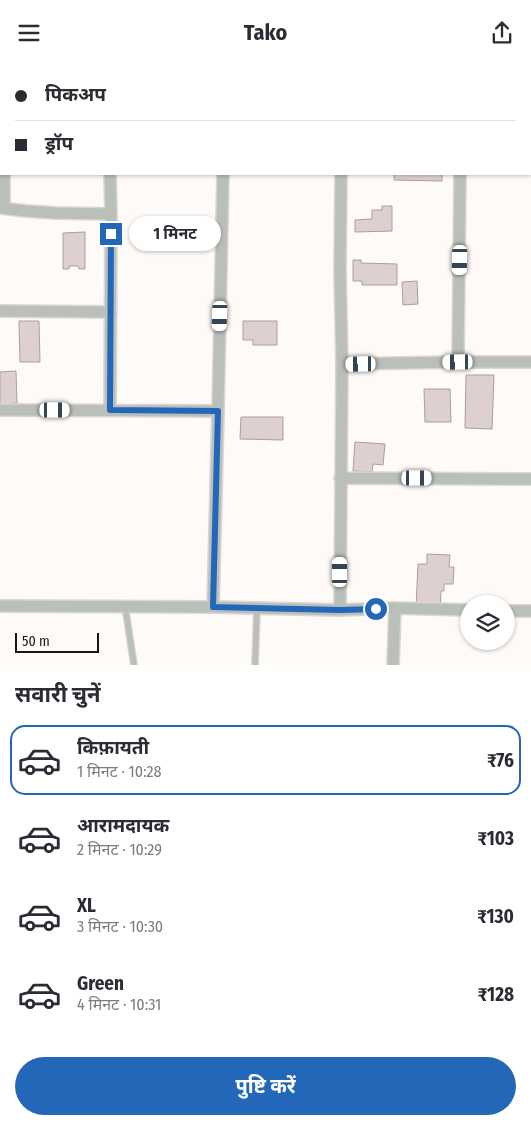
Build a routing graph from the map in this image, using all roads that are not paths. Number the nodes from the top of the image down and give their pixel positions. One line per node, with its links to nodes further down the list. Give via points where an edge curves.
1 (4, 175): 6 (street)
2 (110, 175): 7 (street)
3 (223, 175): 15 (street)
4 (341, 175): 12 (street)
5 (460, 175): 10 (street)
6 (2, 208): 7 (street)
7 (111, 214): 9 (street)
8 (0, 311): 9 (street)
9 (111, 312): 14 (street)
10 (458, 362): 11 (street); 12 (street)
11 (531, 362)
12 (342, 364): 16 (street)
13 (0, 410): 14 (street)
14 (110, 410): 15 (street)
15 (218, 411): 20 (street)
16 (340, 478): 17 (street); 23 (street)
17 (531, 479)
18 (0, 606): 19 (street)
19 (125, 606): 20 (street); 27 (lane)
20 (213, 607): 21 (street)
21 (257, 608): 23 (street); 28 (lane)
22 (394, 608): 23 (street); 24 (street); 29 (street)
23 (340, 610)
24 (460, 610)
25 (515, 611): 26 (street)
26 (531, 611)
27 (134, 665)
28 (255, 665)
29 (393, 665)

